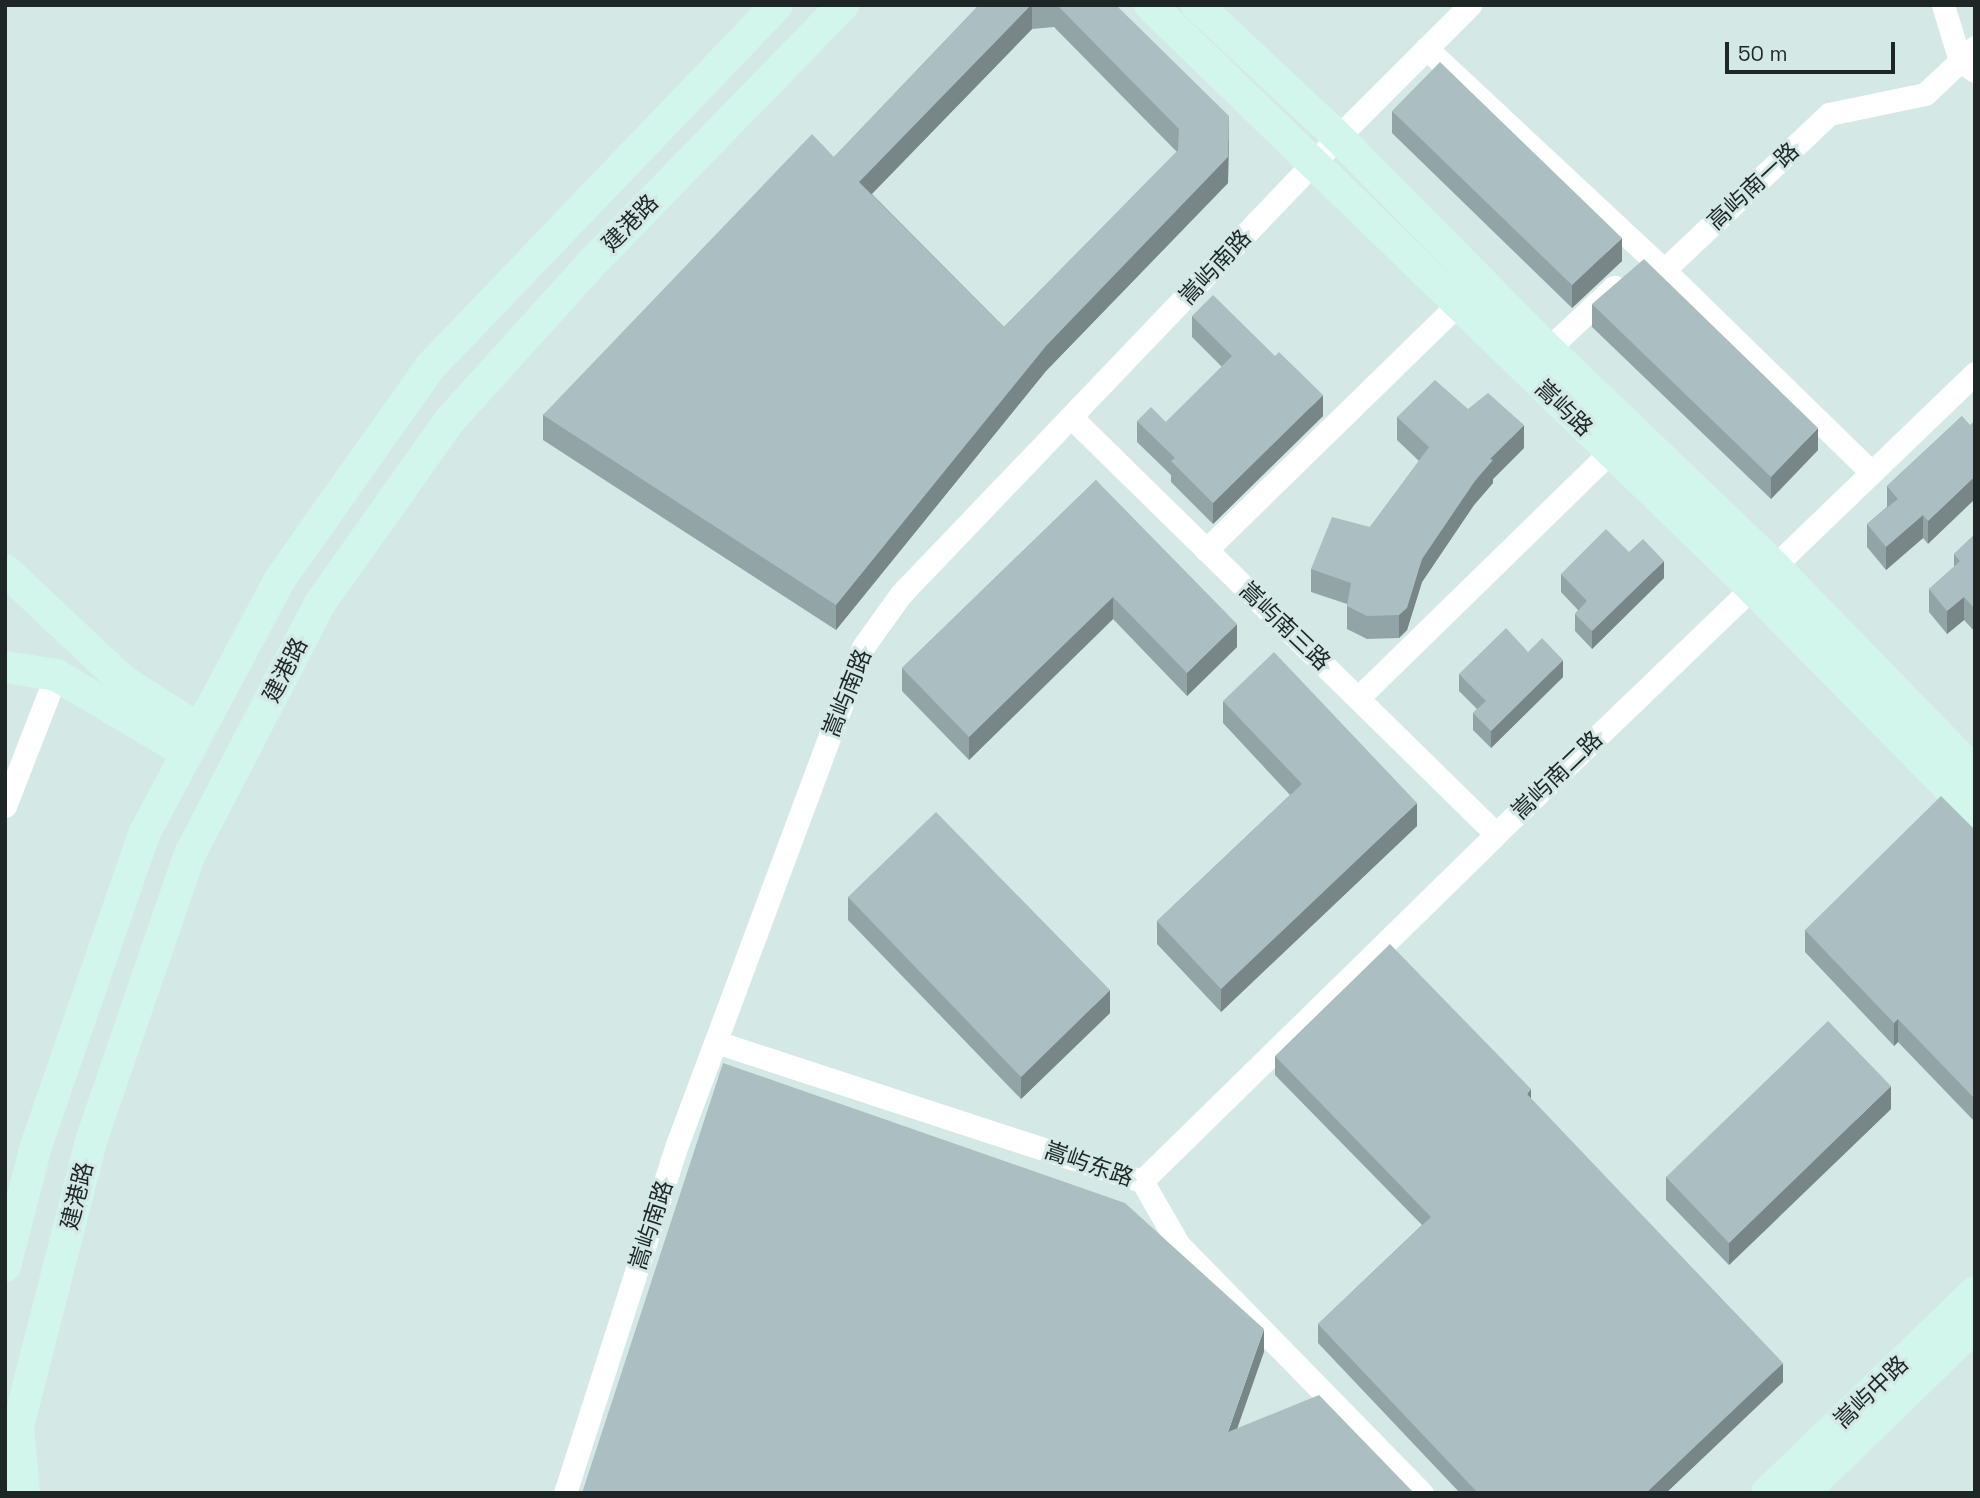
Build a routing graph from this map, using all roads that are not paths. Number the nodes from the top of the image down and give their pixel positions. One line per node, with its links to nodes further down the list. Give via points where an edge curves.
1 (778, 5): 24 (street, 建港路, via 430,367 280,579)
2 (843, 5): 35 (street, 建港路, via 593,262 451,419 320,603 190,854 92,1138 18,1426)
3 (1150, 5): 10 (street, 嵩屿路)
4 (1197, 5): 9 (street, 嵩屿路)
5 (1470, 5): 7 (street, 嵩屿南路)
6 (1943, 5): 8 (street)
7 (1426, 48): 9 (street, 嵩屿南路); 11 (street)
8 (1970, 60): 11 (street, 高屿南一路, via 1925,94 1829,114)
9 (1338, 137): 10 (street, 嵩屿南路); 13 (street, 嵩屿路)
10 (1313, 163): 12 (street, 嵩屿路); 15 (street, 嵩屿南路)
11 (1664, 270): 13 (street, via 1636,267); 17 (street)
12 (1457, 305): 16 (street, 嵩屿路); 18 (street)
13 (1548, 349): 20 (street, 嵩屿路)
14 (1975, 373): 17 (street, 嵩屿南二路)
15 (1072, 418): 18 (street, 嵩屿南三路); 29 (street, 嵩屿南路, via 901,594 863,647)
16 (1610, 452): 20 (street, 嵩屿路); 23 (street)
17 (1871, 472): 20 (street, 嵩屿南二路)
18 (1206, 550): 23 (street, 嵩屿南三路)
19 (5, 570): 24 (street)
20 (1764, 578): 25 (street, 嵩屿路); 27 (street, 嵩屿路); 28 (street, 嵩屿南二路)
21 (5, 667): 22 (street)
22 (55, 675): 24 (street); 26 (street)
23 (1359, 697): 28 (street, 嵩屿南三路)
24 (193, 741): 31 (street, 建港路, via 144,834 36,1146)
25 (1975, 773)
26 (5, 806)
27 (1975, 814)
28 (1496, 834): 30 (street, 嵩屿南二路)
29 (716, 1042): 30 (street, 嵩屿东路); 36 (street, 嵩屿南路, via 678,1142)
30 (1143, 1181): 37 (street, 嵩屿东路, via 1179,1245)
31 (14, 1194): 32 (street, 建港路)
32 (5, 1266)
33 (1975, 1292): 38 (street, 嵩屿中路)
34 (1975, 1326): 39 (street, 嵩屿中路)
35 (24, 1493)
36 (565, 1493)
37 (1422, 1493)
38 (1767, 1493)
39 (1803, 1493)

